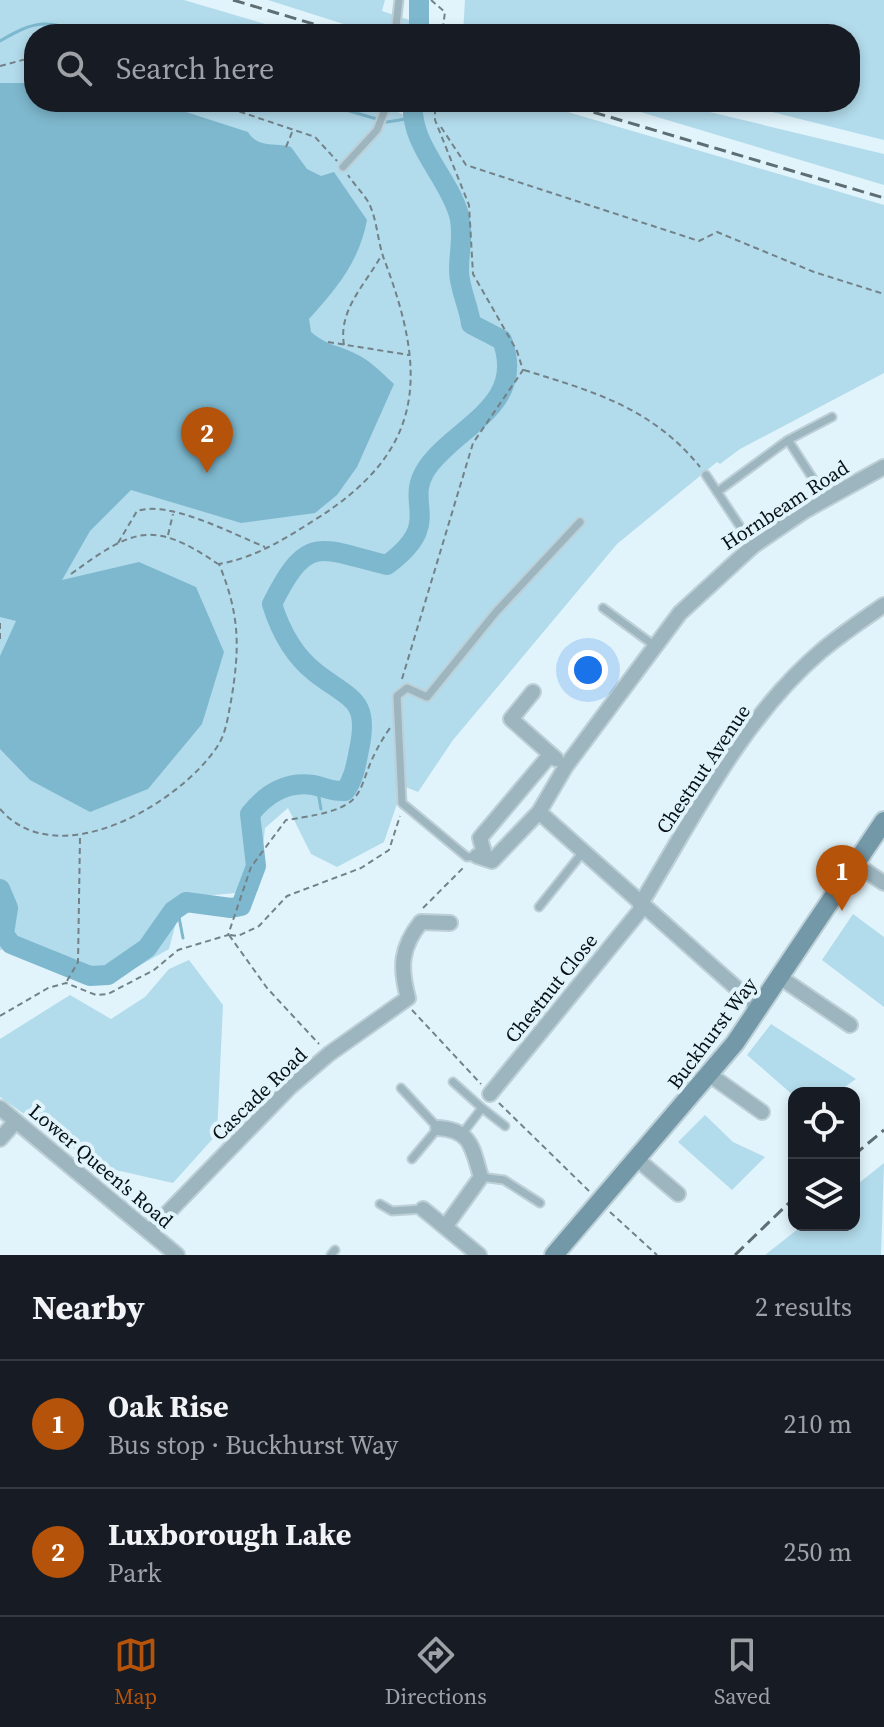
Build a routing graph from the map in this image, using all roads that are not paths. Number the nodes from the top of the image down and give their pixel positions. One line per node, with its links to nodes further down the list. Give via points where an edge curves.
1 (399, 0): 2 (lane)
2 (396, 24)
3 (385, 112): 4 (lane, via 377,130)
4 (343, 167)
5 (832, 417): 6 (lane)
6 (788, 440): 9 (lane); 10 (lane)
7 (884, 467): 10 (street, Hornbeam Road)
8 (706, 475): 9 (lane)
9 (717, 492): 12 (lane)
10 (826, 499): 12 (street, Hornbeam Road)
11 (580, 522): 22 (lane, via 496,612 427,697 407,688 397,696 402,803 467,857)
12 (753, 546): 15 (street, Hornbeam Road, via 680,613)
13 (884, 605): 25 (street, Chestnut Avenue, via 819,653 753,725 711,784)
14 (603, 608): 15 (lane)
15 (655, 646): 18 (street, Hornbeam Road)
16 (533, 692): 17 (street, via 511,719)
17 (550, 755): 18 (street); 22 (street, via 480,838)
18 (566, 766): 19 (street, Hornbeam Road)
19 (539, 812): 21 (street); 22 (street, Hornbeam Road, via 492,861)
20 (884, 821): 23 (street, Buckhurst Way)
21 (583, 852): 25 (street); 26 (lane)
22 (481, 856)
23 (855, 864): 24 (street); 28 (street, Buckhurst Way)
24 (884, 883)
25 (642, 906): 29 (street); 34 (street, Chestnut Close)
26 (539, 907)
27 (450, 923): 51 (street, Cascade Road, via 421,922 406,944 400,968 408,998 289,1088)
28 (781, 978): 29 (street, Buckhurst Way); 30 (street)
29 (760, 1009): 31 (street, Buckhurst Way)
30 (850, 1025)
31 (710, 1075): 37 (street); 44 (street, Buckhurst Way)
32 (453, 1082): 36 (lane)
33 (401, 1088): 40 (lane)
34 (490, 1094)
35 (0, 1108): 38 (street, Lower Queen's Road)
36 (482, 1108): 39 (lane); 41 (lane)
37 (762, 1112)
38 (16, 1121): 42 (street); 51 (street, Lower Queen's Road)
39 (505, 1126)
40 (438, 1128): 41 (street); 43 (lane)
41 (462, 1134): 45 (street, via 470,1141)
42 (0, 1139)
43 (412, 1159)
44 (638, 1160): 46 (street); 54 (street, Buckhurst Way)
45 (481, 1177): 47 (lane, via 504,1180); 50 (street)
46 (678, 1194)
47 (540, 1203)
48 (380, 1204): 49 (lane, via 392,1211)
49 (423, 1209): 50 (street)
50 (445, 1227): 53 (street)
51 (149, 1232): 52 (street, Lower Queen's Road)
52 (175, 1254)
53 (479, 1255)
54 (554, 1255)

